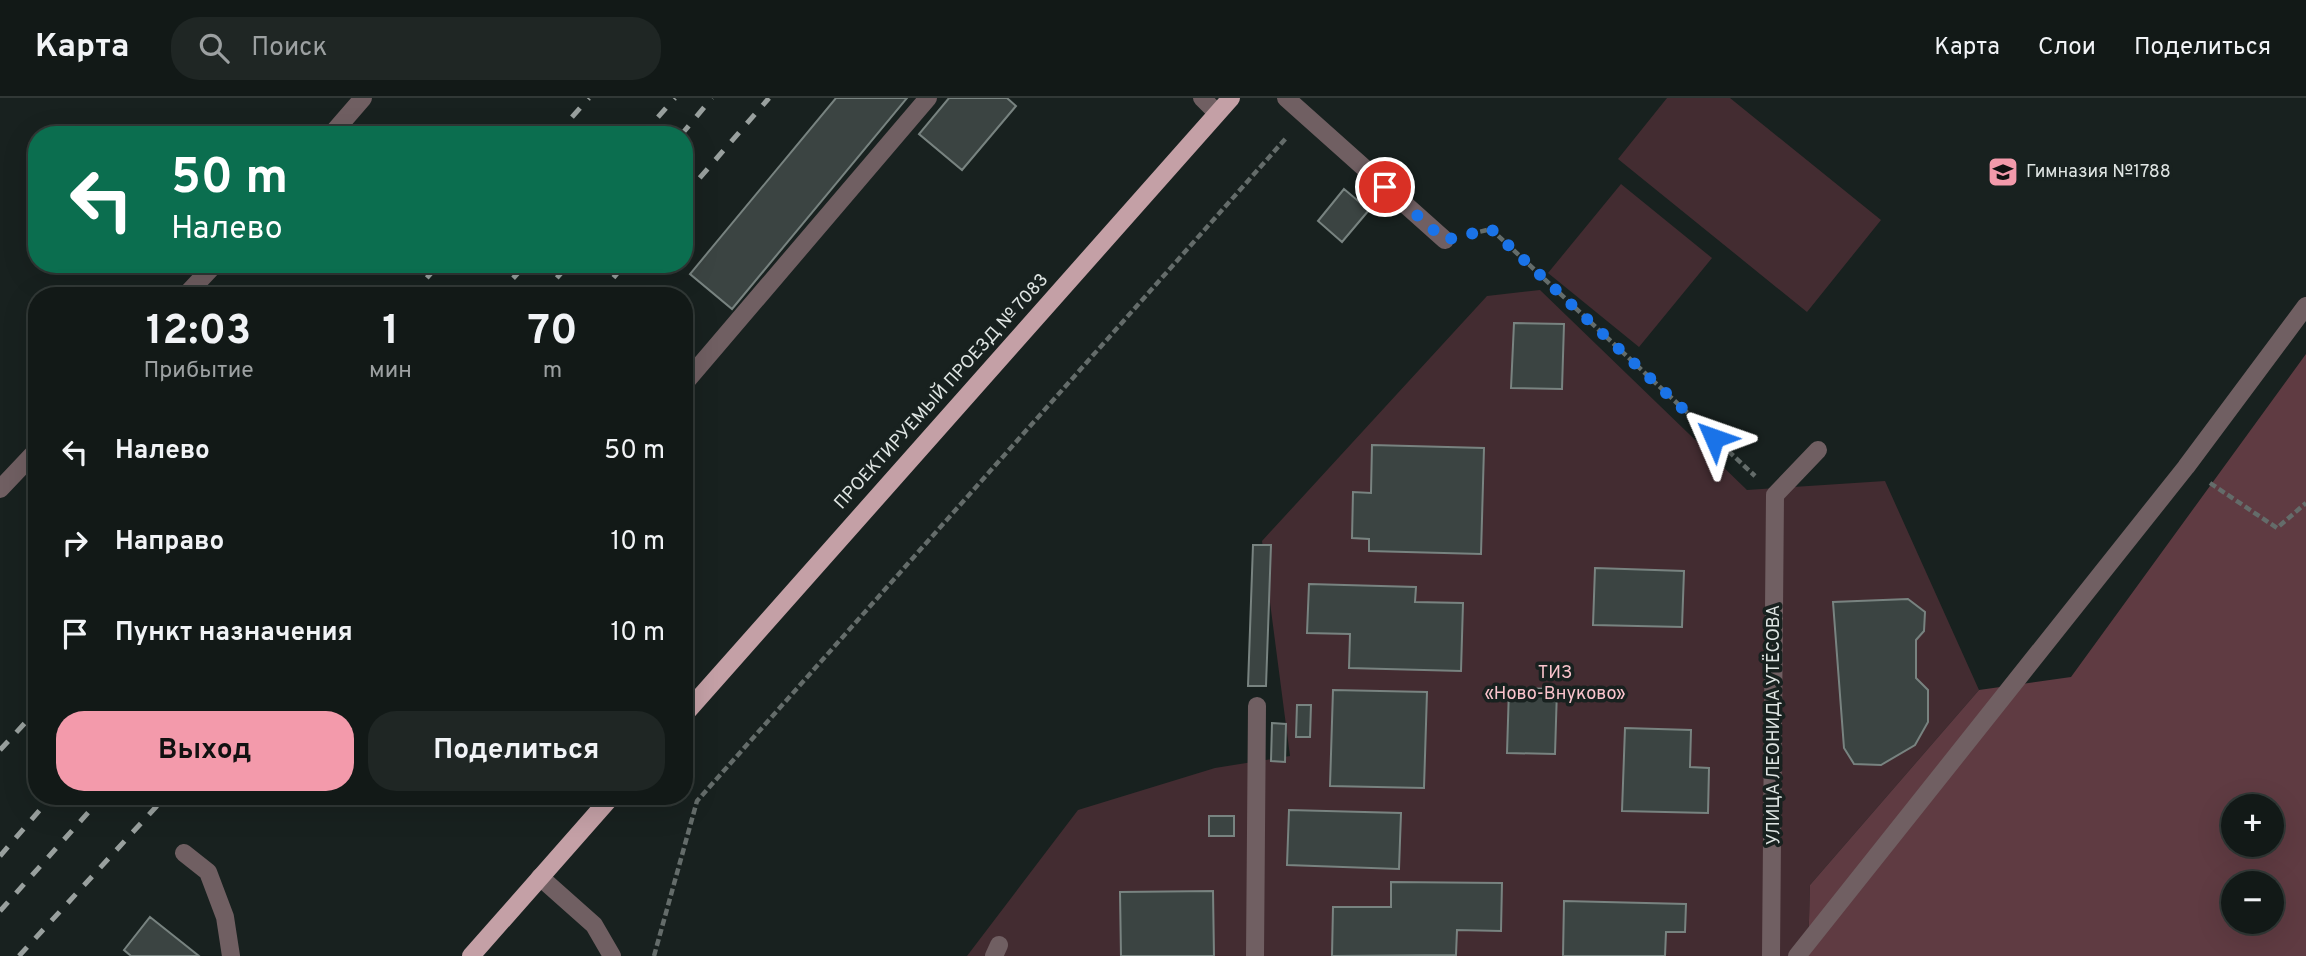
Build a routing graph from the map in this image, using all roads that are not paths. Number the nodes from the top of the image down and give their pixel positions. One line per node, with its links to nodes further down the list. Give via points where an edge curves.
1 (363, 98): 7 (street)
2 (928, 98): 12 (street)
3 (1202, 98): 6 (street)
4 (1231, 98): 6 (main road, ПРОЕКТИРУЕМЫЙ ПРОЕЗД № 7083)
5 (1286, 98): 8 (street)
6 (1217, 113): 16 (main road, ПРОЕКТИРУЕМЫЙ ПРОЕЗД № 7083)
7 (339, 126)
8 (1445, 240)
9 (207, 273): 10 (street)
10 (193, 287)
11 (2306, 306): 26 (street, via 2186,467)
12 (693, 373)
13 (1818, 450): 25 (street, УЛИЦА ЛЕОНИДА УТЁСОВА, via 1775,495)
14 (28, 459): 15 (street)
15 (0, 489)
16 (693, 705)
17 (1257, 706): 24 (street)
18 (604, 805): 20 (main road)
19 (184, 853): 21 (street, via 208,872 225,916)
20 (540, 877): 22 (main road); 23 (street, via 594,925)
21 (231, 956)
22 (471, 956)
23 (612, 956)
24 (1255, 956)
25 (1771, 956)
26 (1797, 956)

